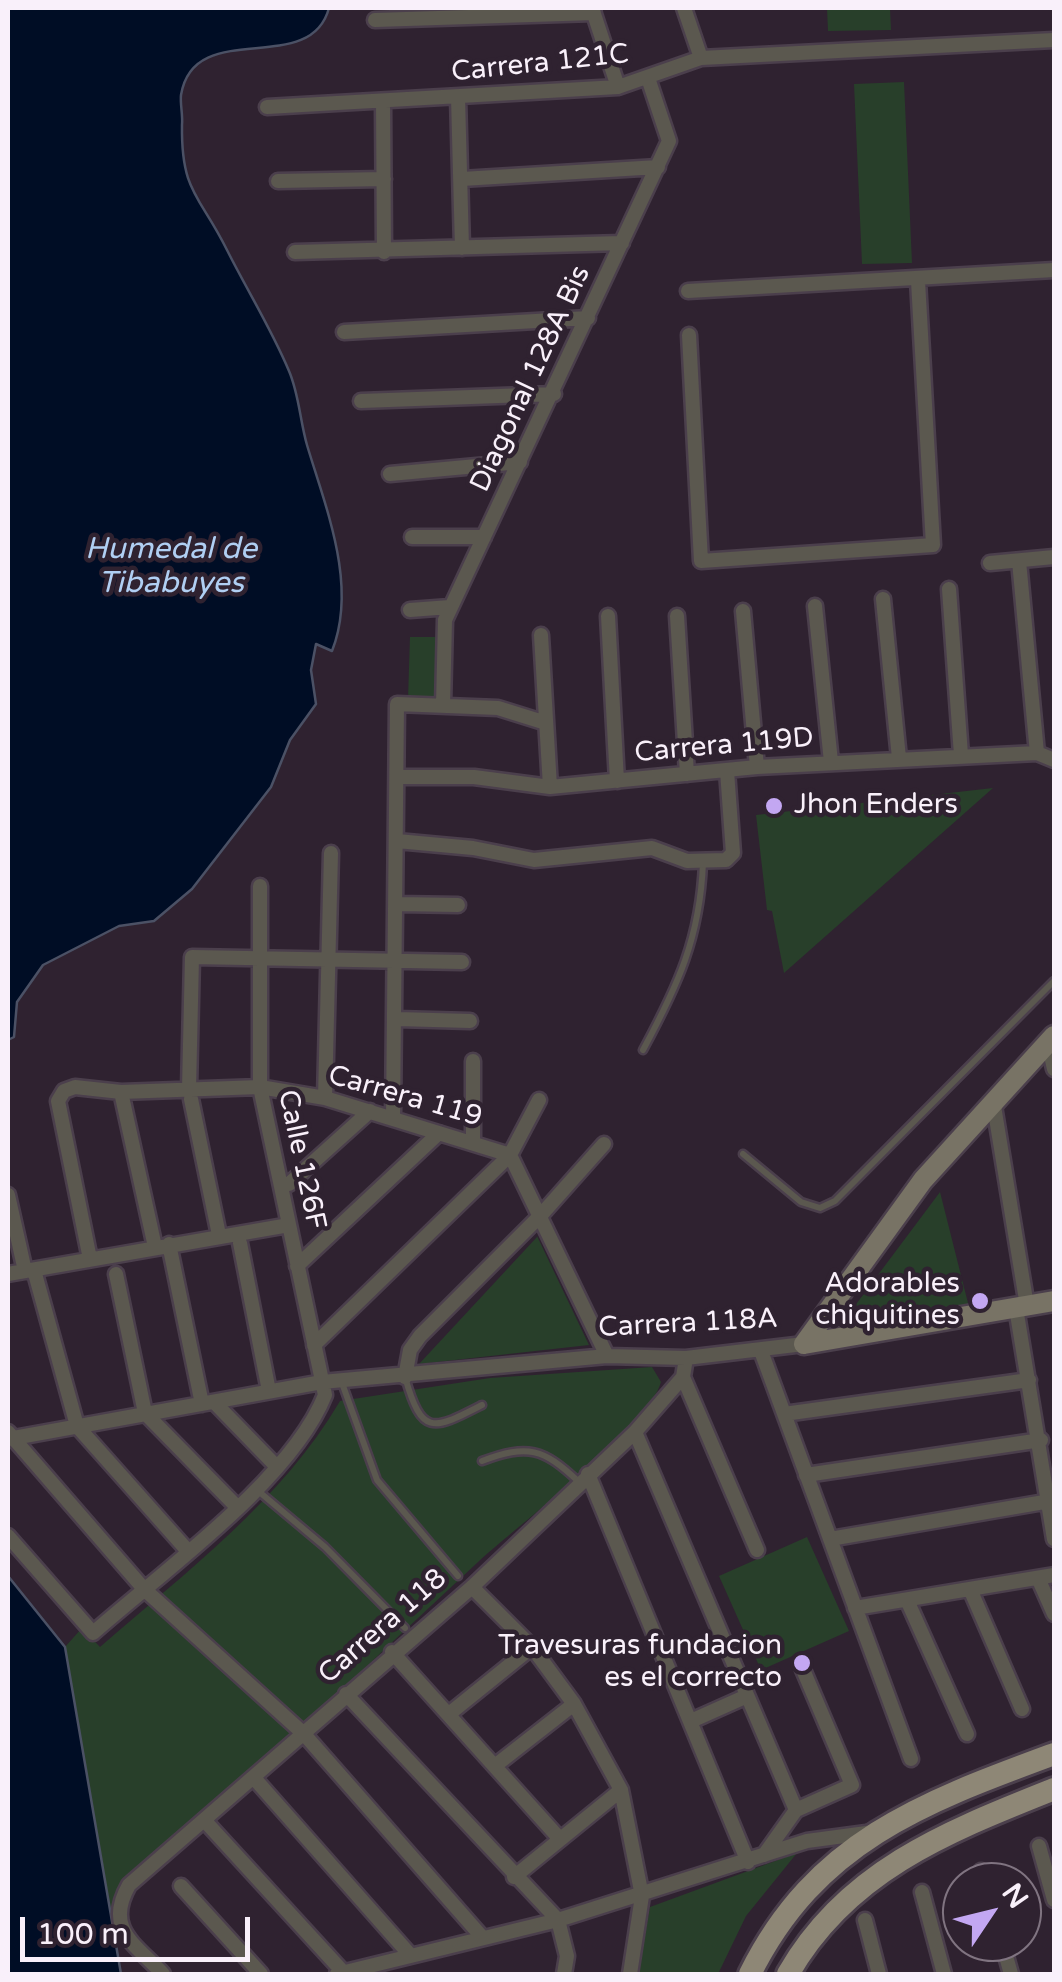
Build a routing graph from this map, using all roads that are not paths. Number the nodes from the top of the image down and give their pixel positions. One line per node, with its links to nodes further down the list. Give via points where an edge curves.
1 (684, 8): 5 (street)
2 (593, 10): 3 (street); 7 (street)
3 (375, 20)
4 (1054, 40): 5 (street, Carrera 121C)
5 (701, 58): 6 (street, Carrera 121C)
6 (648, 78): 7 (street, Carrera 121C); 11 (street, Diagonal 128A Bis, via 669,141)
7 (618, 87): 8 (street, Carrera 121C)
8 (458, 98): 9 (street, Carrera 121C); 12 (street)
9 (383, 101): 10 (street, Carrera 121C); 13 (street)
10 (267, 107)
11 (658, 167): 12 (street); 15 (street, Diagonal 128A Bis)
12 (462, 178): 16 (street)
13 (384, 179): 14 (street); 18 (street)
14 (278, 181)
15 (622, 243): 16 (street); 22 (street, Diagonal 128A Bis)
16 (462, 248): 18 (street)
17 (294, 252): 18 (street)
18 (384, 252)
19 (1054, 270): 20 (street)
20 (918, 281): 21 (street); 24 (street, via 933,545 701,561)
21 (688, 290)
22 (588, 318): 23 (street); 25 (street, Diagonal 128A Bis)
23 (344, 332)
24 (689, 335)
25 (554, 394): 26 (street); 27 (street, Diagonal 128A Bis)
26 (361, 401)
27 (520, 462): 28 (street); 30 (street, Diagonal 128A Bis)
28 (390, 474)
29 (412, 536): 30 (street)
30 (484, 537): 37 (street, Diagonal 128A Bis)
31 (1054, 557): 32 (street)
32 (1019, 560): 33 (street); 45 (street)
33 (990, 563)
34 (949, 589): 46 (street)
35 (883, 598): 47 (street)
36 (814, 606): 49 (street)
37 (450, 607): 38 (street); 43 (street, Diagonal 128A Bis, via 443,634)
38 (410, 610)
39 (743, 611): 50 (street)
40 (608, 616): 54 (street)
41 (677, 616): 52 (street)
42 (541, 635): 44 (street)
43 (443, 706): 44 (street, via 498,708); 53 (street, via 398,704)
44 (546, 723): 55 (street)
45 (1037, 753): 46 (street, Carrera 119D); 48 (street, Carrera 119D)
46 (961, 754): 47 (street, Carrera 119D)
47 (899, 758): 49 (street, Carrera 119D)
48 (1054, 760)
49 (830, 762): 50 (street, Carrera 119D)
50 (757, 767): 51 (street, Carrera 119D)
51 (727, 770): 52 (street, Carrera 119D); 58 (street, via 731,858)
52 (688, 774): 54 (street, Carrera 119D)
53 (398, 777): 55 (street, Carrera 119D, via 474,777); 56 (street)
54 (618, 781): 55 (street, Carrera 119D)
55 (550, 788)
56 (398, 841): 58 (street, via 534,860 652,848); 60 (street)
57 (332, 852): 63 (street)
58 (703, 862): 70 (lane, via 695,938)
59 (260, 886): 62 (street, Calle 126F)
60 (398, 904): 61 (street); 64 (street)
61 (458, 906)
62 (262, 958): 63 (street); 73 (street, Calle 126F); 75 (street, via 192,957)
63 (330, 959): 64 (street); 76 (street)
64 (397, 959): 65 (street); 67 (street)
65 (462, 962)
66 (1054, 981): 84 (lane, via 835,1200 820,1208 801,1202)
67 (397, 1019): 68 (street); 80 (street)
68 (470, 1022)
69 (1051, 1039): 72 (street); 78 (street)
70 (644, 1050)
71 (474, 1061): 82 (street)
72 (1054, 1070)
73 (260, 1087): 75 (street, Carrera 119); 76 (street, Carrera 119); 89 (street, Calle 126F)
74 (122, 1092): 75 (street, Carrera 119); 92 (street); 93 (street, Carrera 119, via 74,1087 58,1100)
75 (190, 1094): 90 (street)
76 (325, 1098): 79 (street, Carrera 119)
77 (539, 1100): 85 (street)
78 (993, 1100): 99 (street); 100 (street, via 897,1213)
79 (370, 1110): 80 (street, Carrera 119); 86 (street)
80 (393, 1117): 81 (street, Carrera 119)
81 (439, 1133): 82 (street, Carrera 119); 94 (street)
82 (473, 1142): 85 (street, Carrera 119)
83 (604, 1144): 88 (street)
84 (743, 1154)
85 (510, 1155): 88 (street, Carrera 119); 101 (street)
86 (289, 1184)
87 (8, 1195): 95 (street)
88 (541, 1215): 103 (street, Carrera 119); 106 (street, via 420,1336)
89 (289, 1224): 90 (street); 94 (street, Calle 126F)
90 (218, 1236): 92 (street)
91 (240, 1243): 110 (street)
92 (162, 1246): 93 (street); 111 (street)
93 (90, 1259): 95 (street)
94 (297, 1266): 101 (street, Calle 126F)
95 (30, 1271): 96 (street); 115 (street)
96 (8, 1274)
97 (116, 1274): 113 (street)
98 (1054, 1301): 99 (street, Carrera 118A)
99 (1022, 1307): 100 (street, Carrera 118A); 107 (street)
100 (804, 1344): 102 (street, Carrera 118A)
101 (314, 1345): 108 (street, Calle 126F)
102 (761, 1351): 104 (street, Carrera 118A); 114 (street)
103 (608, 1356): 104 (street, Carrera 118A); 106 (street, Carrera 118A)
104 (686, 1358): 105 (street)
105 (684, 1376): 116 (street, Carrera 118); 130 (street)
106 (405, 1378): 109 (street, Carrera 118A); 112 (lane, via 429,1425 441,1426)
107 (1029, 1380): 114 (street); 118 (street)
108 (322, 1382): 109 (street, Carrera 118A); 110 (street, Carrera 118A); 120 (street, via 325,1395 314,1421)
109 (342, 1382): 132 (lane, via 377,1480)
110 (269, 1390): 111 (street, Carrera 118A)
111 (208, 1403): 113 (street, Carrera 118A); 120 (street)
112 (482, 1405)
113 (145, 1413): 115 (street, Carrera 118A); 125 (street)
114 (784, 1414): 121 (street)
115 (77, 1426): 117 (street, Carrera 118A); 129 (street)
116 (636, 1432): 122 (street, Carrera 118); 145 (street)
117 (8, 1436): 135 (street)
118 (1040, 1440): 121 (street); 124 (street)
119 (482, 1461): 122 (lane, via 514,1449 535,1451)
120 (277, 1467): 123 (street)
121 (806, 1475): 127 (street)
122 (584, 1478): 134 (street, Carrera 118); 149 (street)
123 (256, 1489): 125 (street); 140 (lane)
124 (1050, 1501): 127 (street); 128 (street)
125 (237, 1507): 129 (street)
126 (8, 1536): 135 (street, via 94,1633)
127 (830, 1539): 138 (street)
128 (1054, 1539)
129 (187, 1550): 135 (street)
130 (757, 1550)
131 (1054, 1575): 133 (street)
132 (458, 1576)
133 (1038, 1578): 136 (street); 139 (street)
134 (472, 1587): 141 (street); 142 (street, Carrera 118)
135 (144, 1588): 150 (street)
136 (970, 1589): 137 (street); 147 (street)
137 (906, 1600): 138 (street); 151 (street)
138 (856, 1608): 153 (street)
139 (1054, 1614)
140 (405, 1628)
141 (532, 1648): 146 (street); 148 (street)
142 (392, 1652): 144 (street, Carrera 118); 148 (street)
143 (800, 1665): 158 (street, via 852,1785)
144 (346, 1694): 150 (street, Carrera 118); 165 (street)
145 (747, 1696): 149 (street); 158 (street)
146 (574, 1704): 154 (street); 157 (street)
147 (1022, 1709)
148 (449, 1714): 154 (street)
149 (691, 1721): 164 (street)
150 (304, 1734): 155 (street, Carrera 118); 172 (street)
151 (967, 1734)
152 (1054, 1754): 160 (main road, via 939,1798)
153 (910, 1759)
154 (496, 1765): 161 (street)
155 (254, 1778): 159 (street, Carrera 118); 173 (street)
156 (1054, 1789): 180 (main road, via 884,1867 821,1926)
157 (620, 1790): 161 (street); 168 (street)
158 (796, 1810): 163 (street)
159 (204, 1820): 174 (street, Carrera 118, via 128,1885 119,1902 123,1932); 176 (street)
160 (874, 1832): 163 (street, via 839,1834); 179 (main road, via 796,1901)
161 (559, 1838): 165 (street)
162 (1040, 1846): 169 (street)
163 (764, 1855): 164 (street)
164 (748, 1862): 168 (street)
165 (514, 1876): 170 (street)
166 (180, 1886): 175 (street)
167 (922, 1892): 182 (street)
168 (642, 1896): 170 (street); 178 (street)
169 (1054, 1900)
170 (558, 1920): 172 (street); 177 (street)
171 (865, 1920): 181 (street)
172 (482, 1937): 173 (street)
173 (411, 1956): 176 (street)
174 (163, 1974)
175 (261, 1974)
176 (341, 1974)
177 (564, 1974)
178 (630, 1974)
179 (750, 1974)
180 (788, 1974)
181 (879, 1974)
182 (944, 1974)

